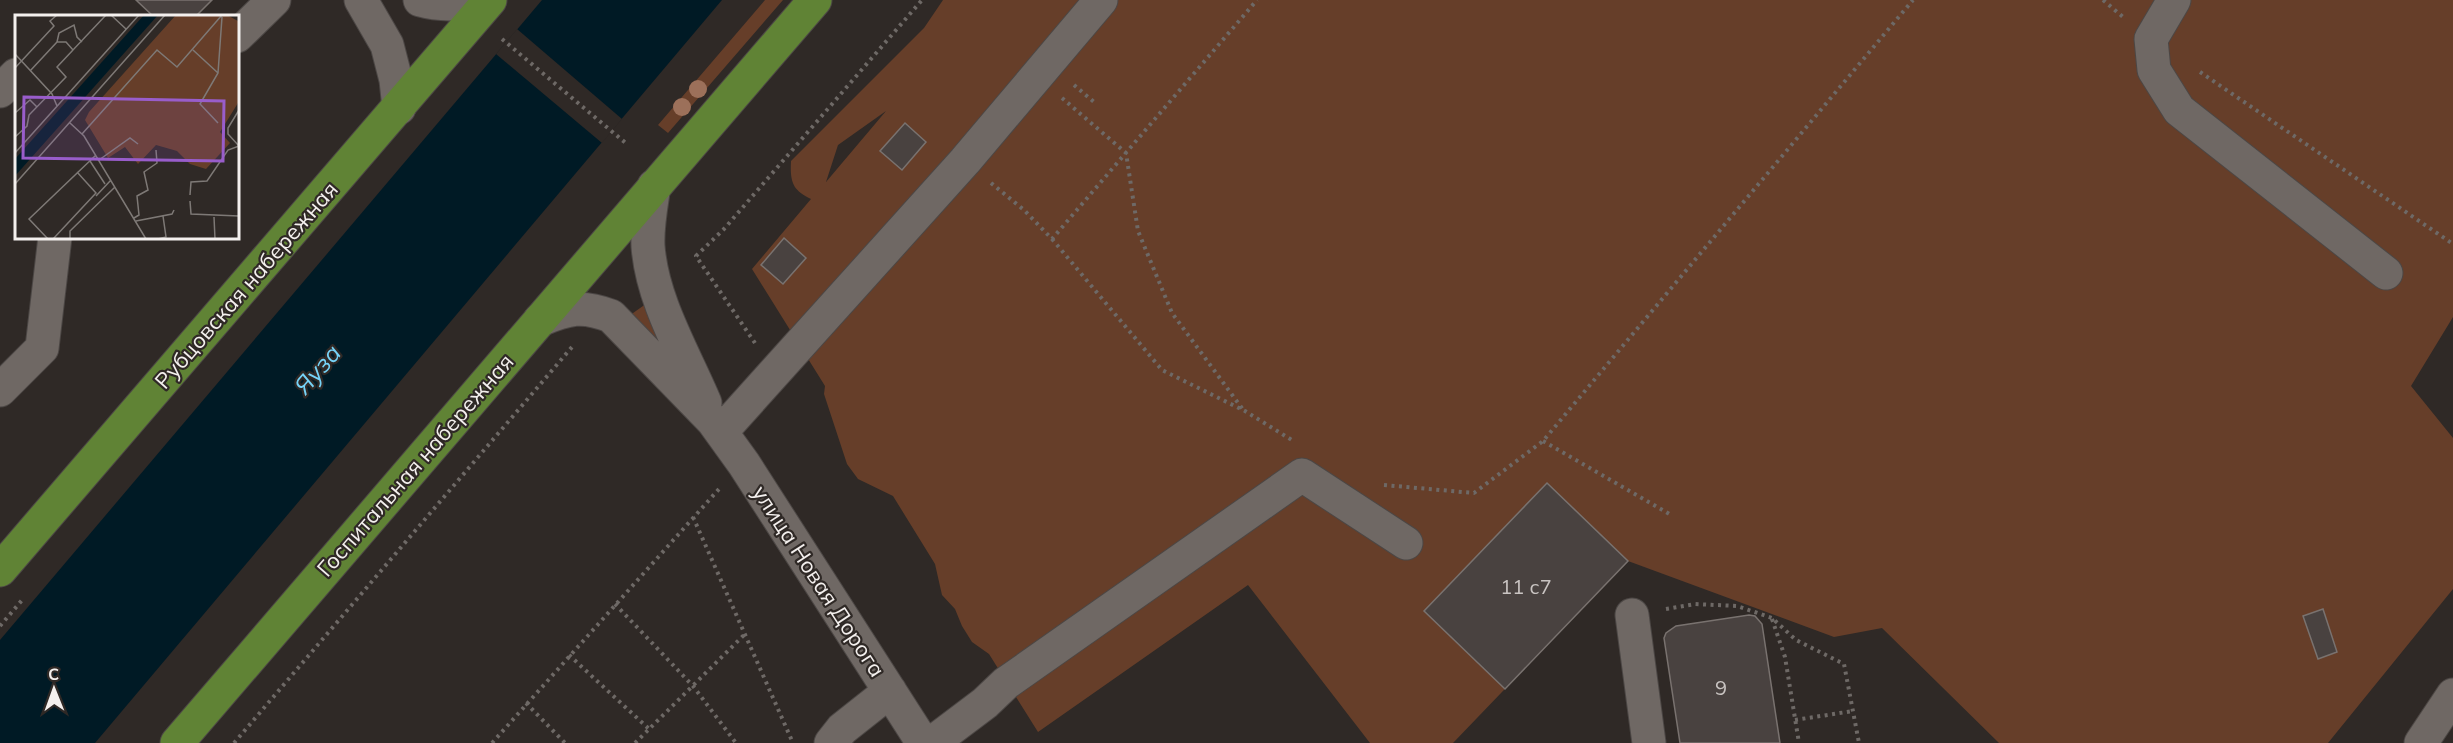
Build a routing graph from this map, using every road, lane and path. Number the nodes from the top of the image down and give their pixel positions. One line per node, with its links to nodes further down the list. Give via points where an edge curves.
1 (274, 0): 13 (street)
2 (361, 0): 19 (street, via 387,45)
3 (420, 0): 4 (street, via 463,5)
4 (482, 0)
5 (490, 0): 19 (main road, Рубцовская набережная)
6 (815, 0): 23 (main road, Госпитальная набережная)
7 (922, 0): 30 (path, via 724,229 696,256)
8 (1101, 0): 17 (street)
9 (1257, 0): 21 (path)
10 (1913, 0): 34 (path)
11 (2103, 0): 14 (path)
12 (2174, 0): 14 (street)
13 (238, 35)
14 (2151, 39): 26 (path); 27 (street, via 2154,70 2180,110)
15 (506, 42): 20 (path)
16 (15, 76): 18 (street)
17 (1036, 76): 21 (path); 22 (street)
18 (0, 91)
19 (399, 108): 41 (main road, Рубцовская набережная)
20 (628, 145)
21 (1126, 153): 25 (path); 32 (path, via 1138,231 1172,314)
22 (965, 161): 25 (path); 30 (street)
23 (654, 186): 28 (main road, Госпитальная набережная); 33 (street, улица Новая Дорога, via 648,246 654,286)
24 (55, 238): 31 (street, via 42,348)
25 (1052, 239): 32 (path, via 1162,370)
26 (2453, 244)
27 (2386, 273)
28 (540, 320): 33 (street, улица Новая Дорога, via 576,308 611,316); 54 (main road, Госпитальная набережная)
29 (575, 344): 55 (path)
30 (774, 372): 33 (street)
31 (0, 390)
32 (1245, 411): 35 (path)
33 (717, 426): 48 (street, улица Новая Дорога)
34 (1543, 441): 36 (path, via 1474,493); 38 (path)
35 (1305, 447)
36 (1376, 484)
37 (720, 487): 39 (path)
38 (1671, 515)
39 (693, 517): 42 (path); 45 (path)
40 (1406, 543): 63 (street, via 1302,475 1006,683)
41 (0, 570)
42 (615, 604): 46 (path); 47 (path)
43 (1632, 615): 44 (path, via 1695,604 1737,606); 64 (street)
44 (1772, 618): 51 (path, via 1796,640 1844,664); 52 (path, via 1785,657)
45 (745, 633): 47 (path); 60 (path)
46 (569, 655): 50 (path); 53 (path)
47 (693, 686): 53 (path); 59 (path)
48 (890, 691): 61 (street, via 842,729); 62 (street, улица Новая Дорога)
49 (2453, 695): 67 (street)
50 (526, 703): 56 (path); 57 (path)
51 (1853, 711): 52 (path); 66 (path)
52 (1795, 720): 65 (path)
53 (649, 729): 58 (path)
54 (177, 743)
55 (234, 743)
56 (492, 743)
57 (565, 743)
58 (635, 743)
59 (735, 743)
60 (793, 743)
61 (831, 743)
62 (923, 743)
63 (932, 743)
64 (1649, 743)
65 (1799, 743)
66 (1859, 743)
67 (2421, 743)

